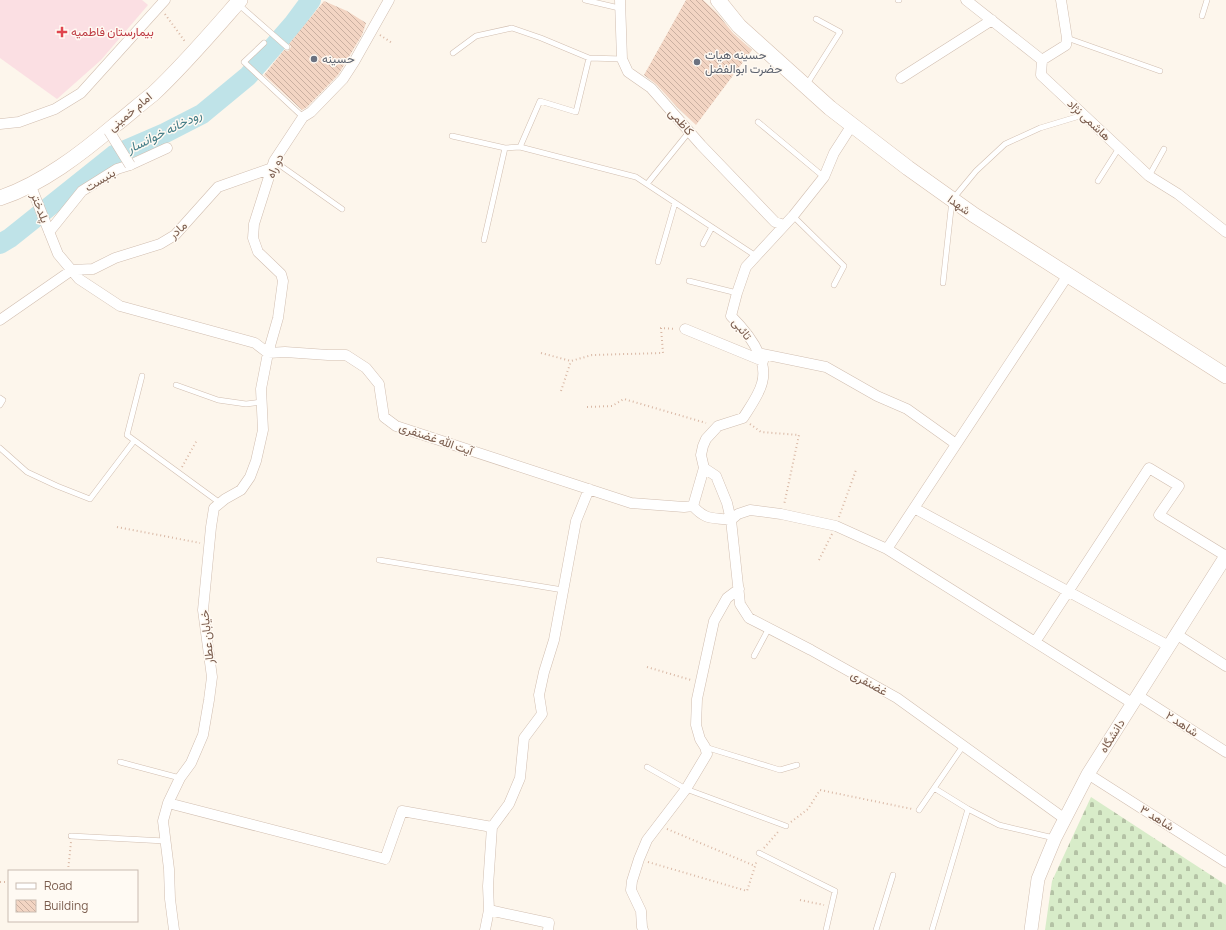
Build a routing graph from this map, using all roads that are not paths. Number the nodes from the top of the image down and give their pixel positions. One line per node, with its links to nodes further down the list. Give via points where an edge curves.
1 (389, 0): 24 (street, دو راه, via 343,79)
2 (585, 0): 9 (lane)
3 (718, 0): 22 (main road, شهدا, via 739,26)
4 (966, 0): 12 (street)
5 (1061, 0): 13 (street)
6 (1207, 0): 10 (lane)
7 (238, 2): 15 (lane); 28 (main road, امام خمینی, via 209,37 154,93)
8 (162, 3): 26 (street, via 81,94 55,109 19,122)
9 (620, 4): 18 (street)
10 (1202, 16)
11 (816, 19): 22 (lane, via 840,32)
12 (992, 20): 19 (street); 21 (street)
13 (1067, 38): 19 (street, via 1066,45); 20 (lane)
14 (264, 44): 24 (lane, via 244,62)
15 (287, 47)
16 (453, 53): 17 (lane, via 476,36 512,28)
17 (589, 58): 18 (lane); 31 (lane, via 576,112 540,101)
18 (622, 60): 29 (street, کاظمی, via 628,72 651,88)
19 (1042, 60): 23 (street, هاشمی نژاد, via 1041,75)
20 (1160, 71)
21 (901, 78)
22 (806, 86): 27 (main road, شهدا)
23 (1083, 115): 34 (street, هاشمی نژاد); 44 (lane, via 1040,128 1006,144 976,171)
24 (303, 117): 36 (street, دو راه)
25 (758, 122): 39 (lane)
26 (0, 124)
27 (852, 125): 39 (street, تائبی, via 834,154); 44 (main road, شهدا)
28 (109, 130): 37 (street, bridge); 41 (main road, امام خمینی, via 58,169)
29 (690, 132): 42 (lane); 48 (street, کاظمی, via 775,222)
30 (452, 136): 33 (lane)
31 (520, 147): 33 (lane); 42 (lane, via 636,177)
32 (167, 148): 37 (street, بنبست)
33 (505, 148): 52 (lane)
34 (1119, 148): 38 (street, هاشمی نژاد); 40 (lane)
35 (1164, 149): 38 (lane)
36 (273, 164): 46 (lane); 56 (street, مادر, via 218,187 175,235 160,244 114,258 93,269); 64 (street, دو راه, via 254,224 253,238 258,252 281,274 283,281 278,318)
37 (130, 165): 50 (street, بنبست, via 117,169 82,190)
38 (1149, 176): 51 (street, هاشمی نژاد, via 1178,194)
39 (824, 177): 47 (street, تائبی)
40 (1098, 180)
41 (30, 184): 43 (main road, امام خمینی); 50 (street, پلدختر)
42 (647, 184): 45 (lane)
43 (0, 198)
44 (952, 200): 57 (main road, شهدا); 59 (lane)
45 (675, 202): 49 (lane); 55 (lane)
46 (342, 209)
47 (793, 216): 48 (street, تائبی); 60 (lane, via 844,266)
48 (784, 225): 54 (street, تائبی)
49 (712, 227): 53 (lane); 54 (lane)
50 (49, 232): 56 (street, via 58,254)
51 (1226, 232)
52 (484, 240)
53 (703, 244)
54 (756, 256): 61 (street, تائبی, via 746,267)
55 (658, 262)
56 (72, 270): 62 (street); 64 (street, via 79,279 120,306 255,343)
57 (1068, 275): 67 (main road, شهدا); 73 (street)
58 (689, 282): 61 (lane)
59 (943, 283)
60 (834, 284)
61 (737, 293): 65 (street, تائبی, via 731,316)
62 (0, 320)
63 (685, 329): 65 (street)
64 (268, 353): 70 (street); 76 (street, آیت الله غضنفری, via 346,355 366,368 379,384 384,417 396,426)
65 (761, 357): 73 (street, via 826,366 877,396 907,409); 75 (street, via 764,369 757,394 743,418 718,426 706,439 701,455)
66 (142, 376): 72 (lane, via 127,435)
67 (1226, 376)
68 (176, 385): 70 (lane, via 218,400 246,404)
69 (0, 398): 71 (lane, via 3,400)
70 (261, 402): 77 (street, via 263,430 250,477 241,490)
71 (0, 405)
72 (134, 441): 74 (lane, via 90,499 27,472); 77 (lane)
73 (956, 444): 79 (street)
74 (0, 448)
75 (704, 468): 78 (street); 80 (street, غضنفری, via 716,476)
76 (589, 489): 78 (street, آیت الله غضنفری, via 631,503); 85 (street, via 576,521)
77 (220, 503): 101 (street, خیابان عطار, via 214,508 203,610 212,677 209,700 203,735 191,763)
78 (689, 506): 80 (street, via 709,518)
79 (914, 508): 81 (street); 86 (street)
80 (731, 520): 81 (street, شاهد ۲, via 738,514 750,510 781,514 836,526); 84 (street, غضنفری)
81 (887, 549): 89 (street, شاهد ۲)
82 (1226, 556): 86 (street, via 1159,515 1179,486 1149,468); 88 (street, دانشگاه)
83 (379, 560): 85 (lane)
84 (739, 589): 87 (street, غضنفری, via 740,604 749,618); 95 (street, via 727,598 714,621 697,699 696,725)
85 (563, 590): 109 (street, via 554,640 539,695 542,714 524,738 520,778 509,804)
86 (1068, 592): 89 (street); 90 (street)
87 (769, 628): 91 (lane); 94 (street, غضنفری, via 897,698)
88 (1176, 634): 90 (street, دانشگاه); 92 (street)
89 (1036, 642): 93 (street, شاهد ۲)
90 (1168, 646): 93 (street, دانشگاه)
91 (754, 656)
92 (1226, 666)
93 (1135, 699): 96 (street, شاهد ۲); 100 (street, دانشگاه)
94 (963, 746): 102 (lane); 107 (street, غضنفری)
95 (705, 747): 98 (lane, via 780,770); 103 (street, via 707,754)
96 (1226, 752)
97 (120, 762): 101 (lane)
98 (797, 765)
99 (647, 767): 103 (lane)
100 (1088, 774): 107 (street, دانشگاه); 114 (street, شاهد ۳)
101 (180, 778): 104 (street, خیابان عطار)
102 (934, 788): 105 (lane); 106 (lane)
103 (686, 789): 108 (lane); 120 (street, via 647,840 639,859 631,890 641,911)
104 (168, 803): 109 (street, via 385,859 402,810); 112 (street, خیابان عطار, via 163,821)
105 (968, 809): 111 (lane, via 999,825); 123 (lane)
106 (919, 810)
107 (1065, 819): 111 (street, دانشگاه)
108 (786, 826)
109 (492, 827): 116 (street)
110 (71, 836): 112 (lane)
111 (1055, 838): 124 (street, دانشگاه, via 1038,879)
112 (165, 841): 117 (street, خیابان عطار)
113 (759, 853): 121 (lane, via 835,891)
114 (1226, 862)
115 (893, 875): 122 (lane)
116 (489, 910): 118 (street); 119 (street, via 549,923)
117 (174, 930)
118 (485, 930)
119 (548, 930)
120 (643, 930)
121 (826, 930)
122 (876, 930)
123 (932, 930)
124 (1031, 930)

